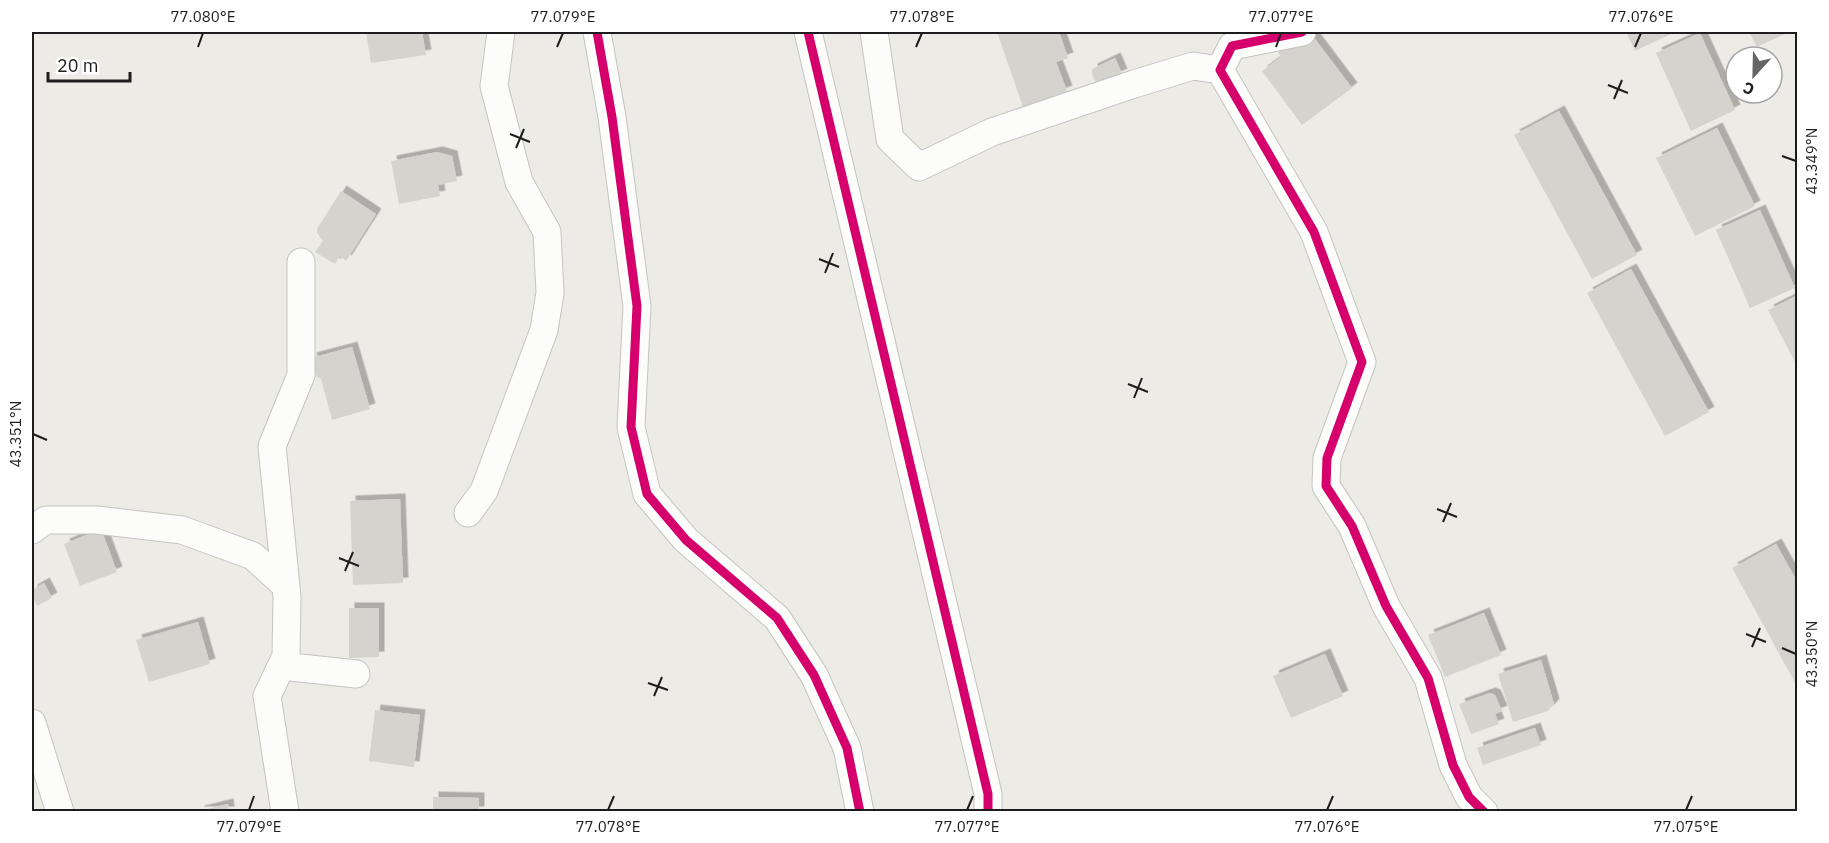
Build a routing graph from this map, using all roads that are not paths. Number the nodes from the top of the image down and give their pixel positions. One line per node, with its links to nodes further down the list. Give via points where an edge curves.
1 (501, 32): 8 (street, via 494,86 519,182 547,232 550,293 544,330 484,490)
2 (597, 32): 16 (street, via 637,306 631,427 647,494 686,540 777,618 814,675 847,748)
3 (808, 32): 17 (street, via 988,794)
4 (874, 32): 6 (street, via 890,139 919,167 993,132 1134,84 1194,66)
5 (1302, 32): 6 (street, via 1232,46)
6 (1220, 70): 18 (street, via 1314,232 1362,362 1328,458 1326,486 1352,526 1386,606 1428,678 1453,765 1469,797)
7 (301, 262): 10 (street, via 301,375 272,446)
8 (468, 513)
9 (32, 530): 10 (street, via 46,520 97,520 182,530 253,556)
10 (286, 586): 11 (street, via 286,656)
11 (282, 666): 12 (street); 15 (street, via 267,696)
12 (356, 674)
13 (32, 723): 14 (street)
14 (60, 812)
15 (285, 812)
16 (860, 812)
17 (988, 812)
18 (1484, 812)

